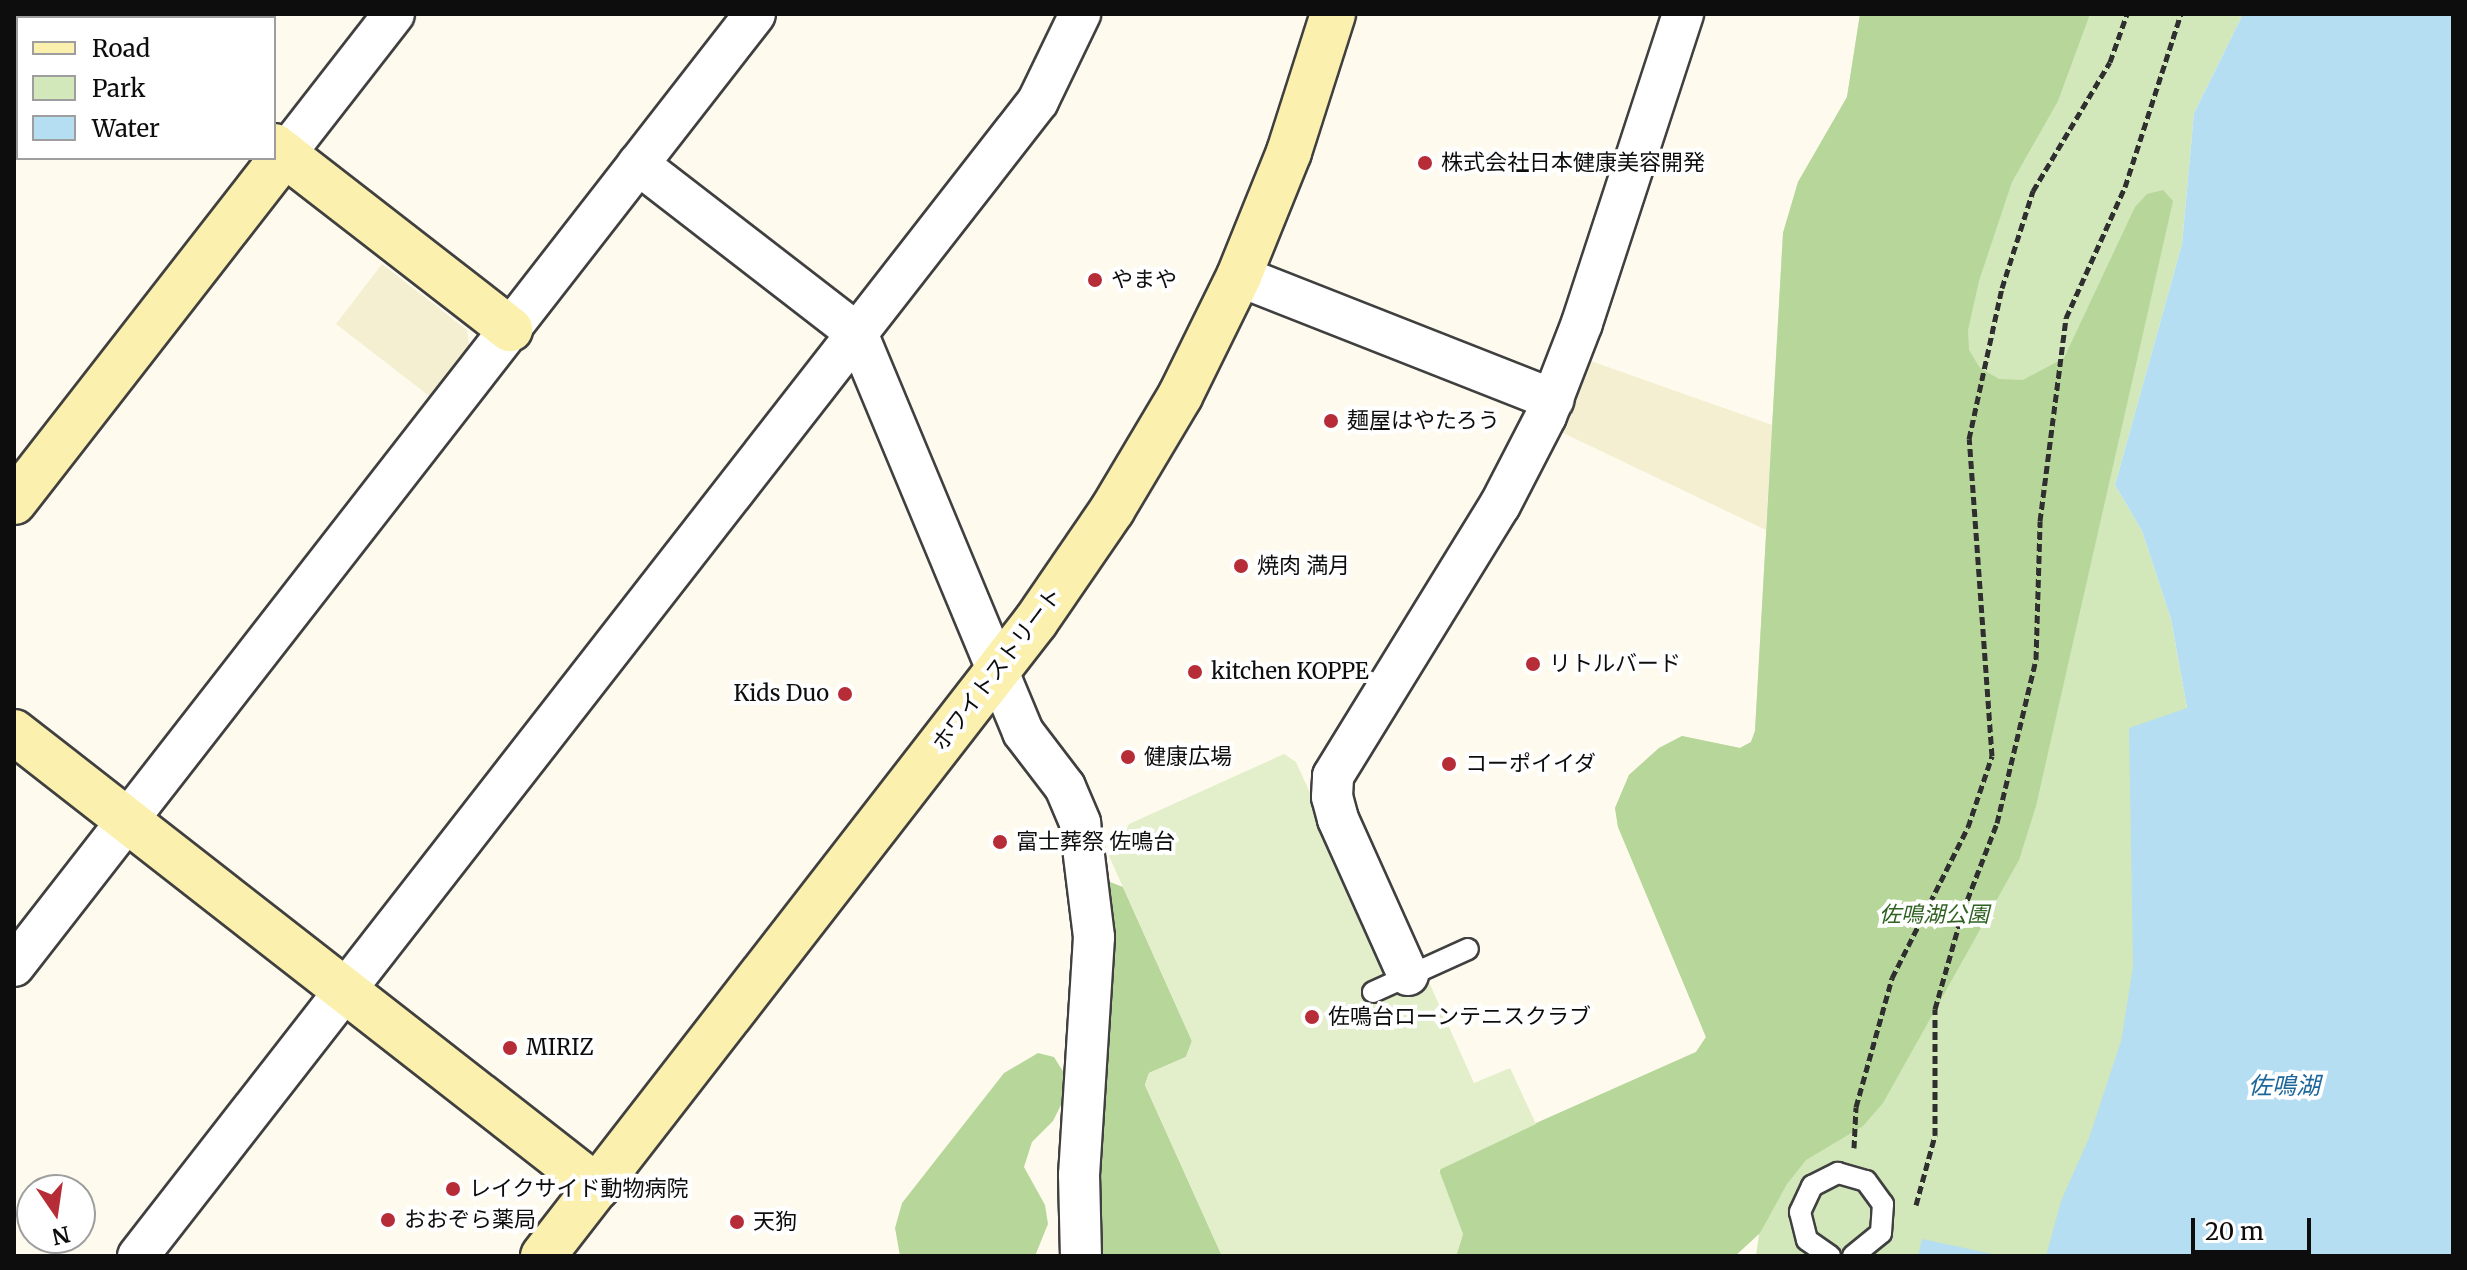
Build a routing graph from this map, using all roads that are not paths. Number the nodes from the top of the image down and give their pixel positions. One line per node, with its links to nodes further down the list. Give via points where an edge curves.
1 (394, 14): 6 (street)
2 (755, 14): 8 (street)
3 (1080, 14): 11 (street, via 1038,101)
4 (1333, 14): 9 (street, ホワイトストリート, via 1289,152)
5 (1683, 14): 12 (street)
6 (280, 150): 10 (street)
7 (272, 160): 13 (street)
8 (638, 164): 10 (street); 11 (street)
9 (1239, 276): 12 (street); 14 (street, ホワイトストリート, via 1151,447 1075,566)
10 (510, 329): 16 (street)
11 (857, 333): 14 (street); 20 (street)
12 (1553, 400): 19 (street, via 1500,505 1333,776 1338,819)
13 (14, 502)
14 (998, 669): 22 (street, ホワイトストリート); 26 (street, via 1023,732 1065,787 1088,861 1094,937 1079,1175)
15 (14, 732): 16 (street)
16 (127, 821): 18 (street); 20 (street)
17 (1468, 949): 19 (lane)
18 (14, 966)
19 (1408, 975): 21 (lane)
20 (345, 990): 22 (street); 24 (street)
21 (1373, 992)
22 (597, 1187): 25 (street, ホワイトストリート)
23 (1824, 1255): 27 (lane, via 1801,1227 1803,1198 1824,1177 1853,1174 1877,1191 1885,1219 1873,1245)
24 (138, 1256)
25 (543, 1256)
26 (1081, 1256)
27 (1853, 1256)

